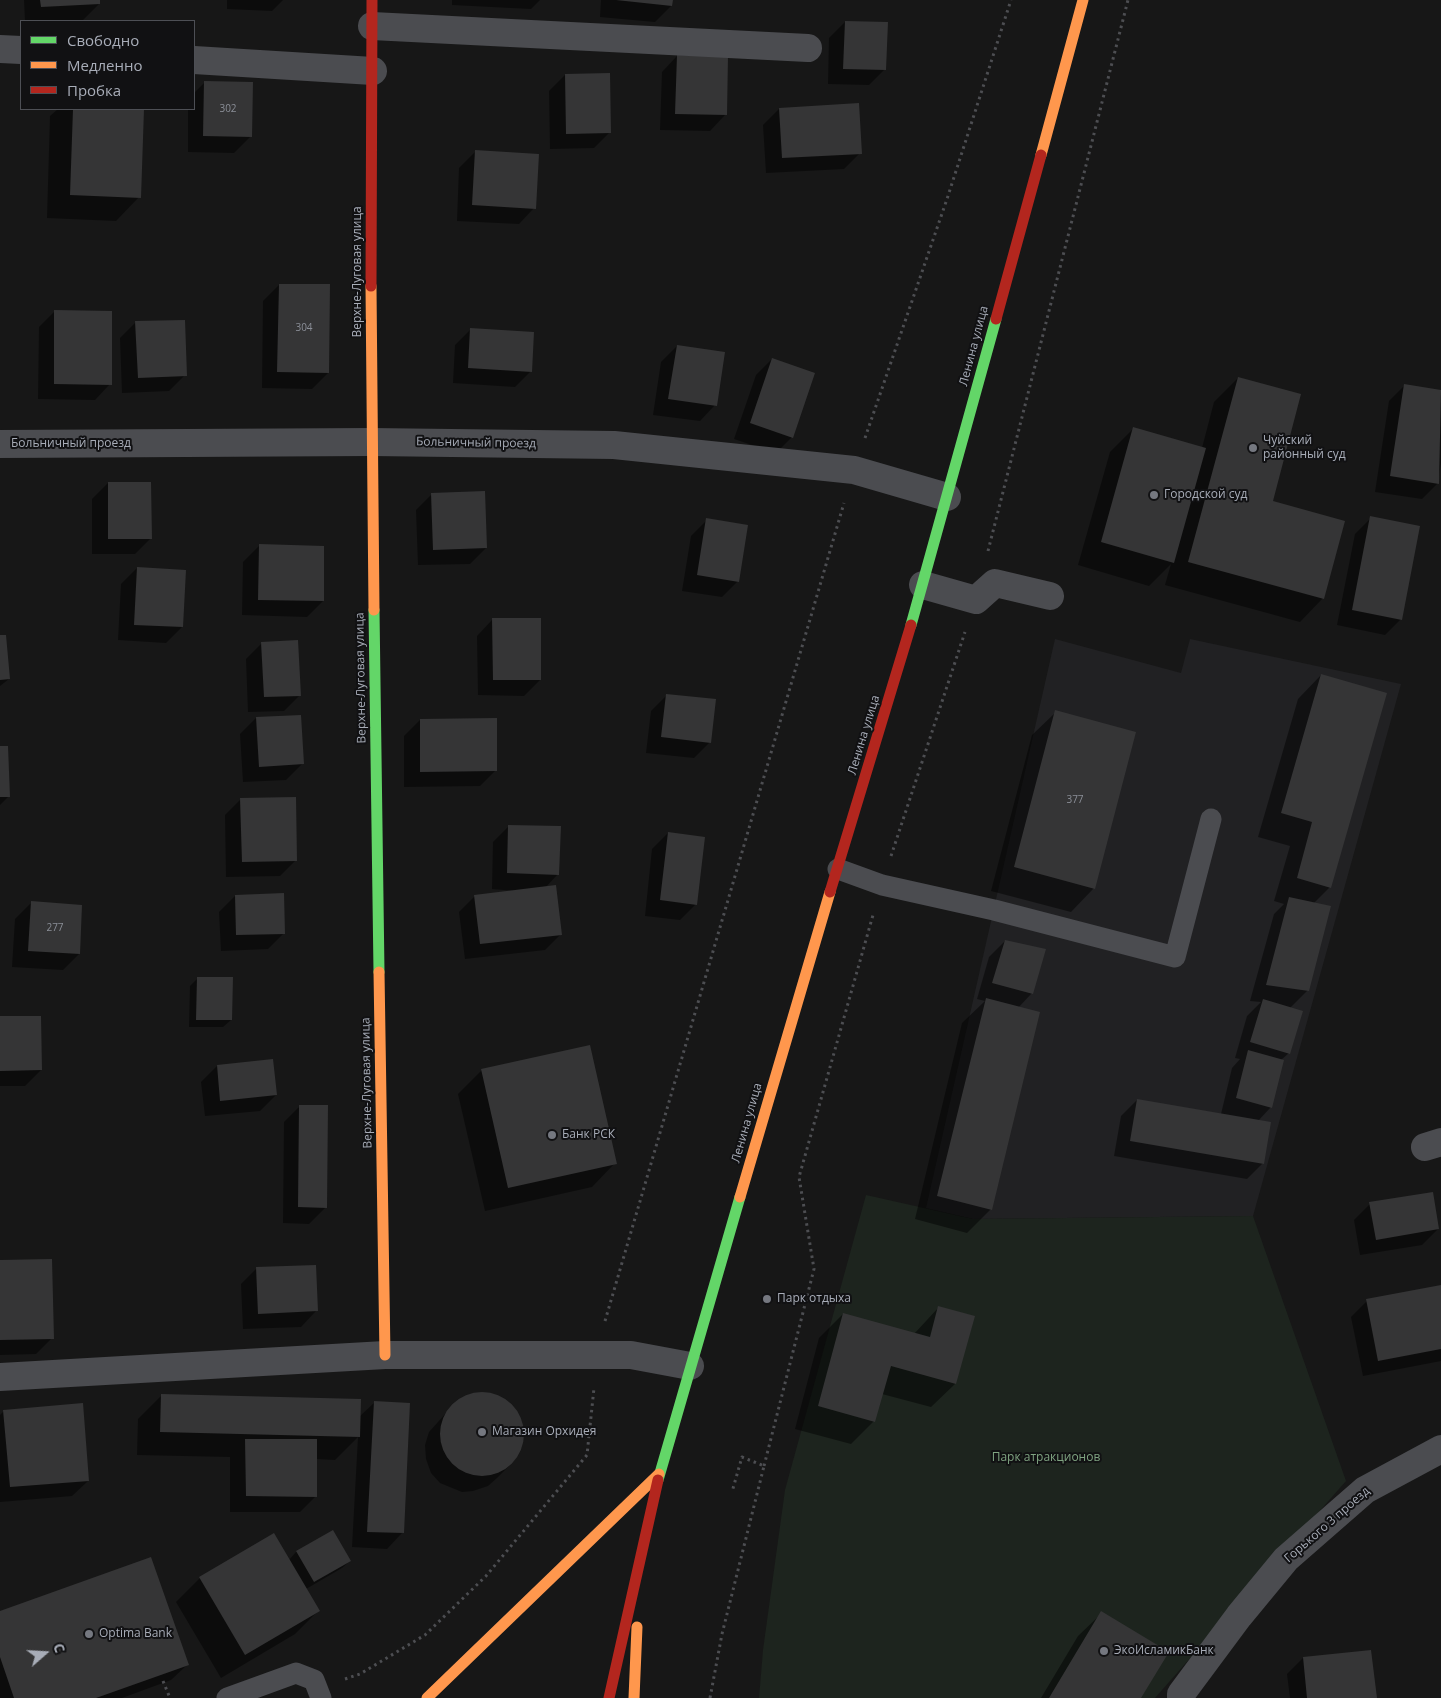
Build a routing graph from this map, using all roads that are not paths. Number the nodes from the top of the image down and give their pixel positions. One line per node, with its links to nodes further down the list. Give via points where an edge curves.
1 (1083, 0): 10 (main road, Ленина улица)
2 (372, 13): 3 (street); 7 (main road, Верхне-Луговая улица)
3 (808, 48)
4 (0, 49): 5 (street)
5 (20, 50)
6 (195, 60): 7 (street)
7 (373, 71): 8 (main road, Верхне-Луговая улица)
8 (371, 442): 9 (street, Больничный проезд); 10 (street, Больничный проезд, via 614,445 854,470); 15 (main road, Верхне-Луговая улица)
9 (0, 444)
10 (947, 497): 11 (main road, Ленина улица)
11 (923, 585): 12 (street, via 976,600 995,583); 14 (main road, Ленина улица)
12 (1050, 596)
13 (1210, 819): 14 (lane, via 1175,957 882,885)
14 (838, 869): 16 (main road, Ленина улица)
15 (385, 1355): 16 (street, via 631,1355); 17 (street)
16 (690, 1366): 19 (main road, Ленина улица)
17 (0, 1377)
18 (1441, 1449): 26 (street, Горького 3 проезд, via 1365,1490 1286,1559 1239,1616)
19 (659, 1474): 20 (main road, Ленина улица); 23 (main road)
20 (638, 1561): 24 (main road); 25 (main road)
21 (319, 1694): 22 (lane, via 314,1680 296,1673)
22 (228, 1698)
23 (427, 1698)
24 (609, 1698)
25 (634, 1698)
26 (1181, 1698)

